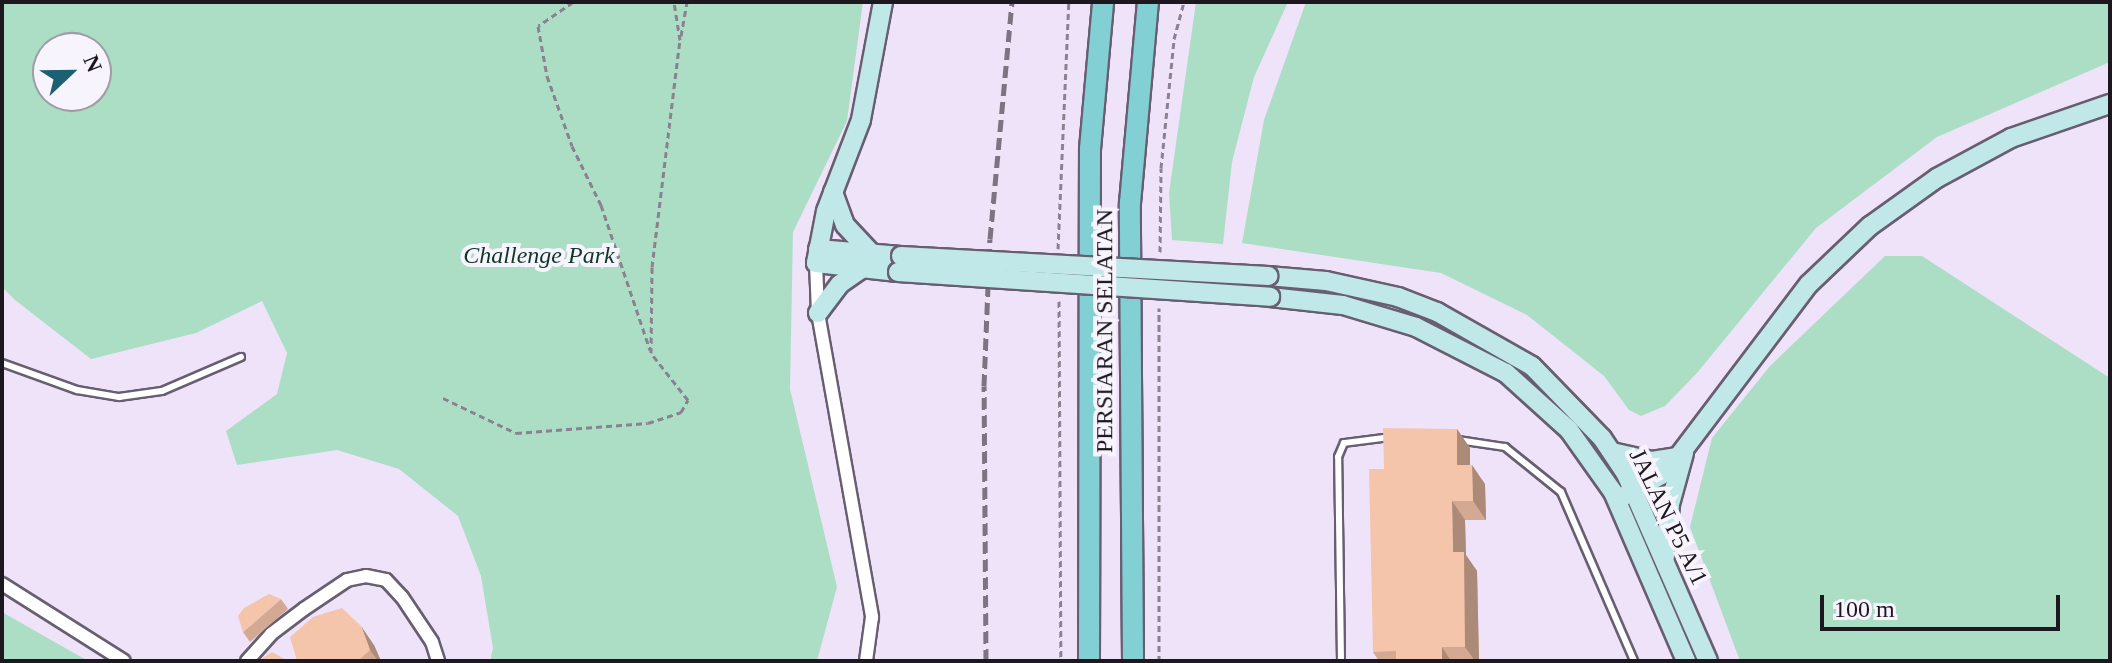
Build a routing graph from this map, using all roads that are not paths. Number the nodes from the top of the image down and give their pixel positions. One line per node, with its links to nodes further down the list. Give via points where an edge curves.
1 (883, 2): 5 (street, via 861,120)
2 (1103, 2): 24 (main road, PERSIARAN SELATAN, via 1090,149)
3 (1148, 2): 25 (main road, PERSIARAN SELATAN, via 1130,203)
4 (2110, 104): 15 (street, via 2011,138 1937,178 1870,226 1809,284)
5 (833, 192): 6 (street); 7 (street, via 845,225)
6 (817, 256): 7 (street); 9 (street)
7 (868, 261): 8 (street); 9 (street, via 840,284)
8 (900, 264): 14 (street, JALAN P5 A/1, bridge, via 1268,276 1368,290 1437,312 1532,366); 17 (street, JALAN P5 A/1, bridge, via 1343,305 1462,346 1506,373 1569,430)
9 (818, 313): 23 (street, via 872,617)
10 (241, 357): 11 (lane, via 162,391 119,397 77,390)
11 (2, 363)
12 (1399, 437): 26 (lane, via 1357,438 1344,443 1338,457)
13 (1442, 438): 27 (lane, via 1505,447 1561,492)
14 (1612, 452): 15 (street, via 1652,461); 16 (street, JALAN P5 A/1)
15 (1681, 454): 16 (street); 18 (street)
16 (1634, 491): 17 (street); 18 (street, JALAN P5 A/1)
17 (1617, 500): 28 (street, JALAN P5 A/1)
18 (1665, 560): 29 (street, JALAN P5 A/1)
19 (2, 584): 20 (street)
20 (124, 661)
21 (247, 661): 22 (street, via 304,609 347,580 366,576 386,580 402,597 432,642)
22 (438, 661)
23 (866, 661)
24 (1089, 661)
25 (1133, 661)
26 (1341, 661)
27 (1634, 661)
28 (1686, 661)
29 (1708, 661)

